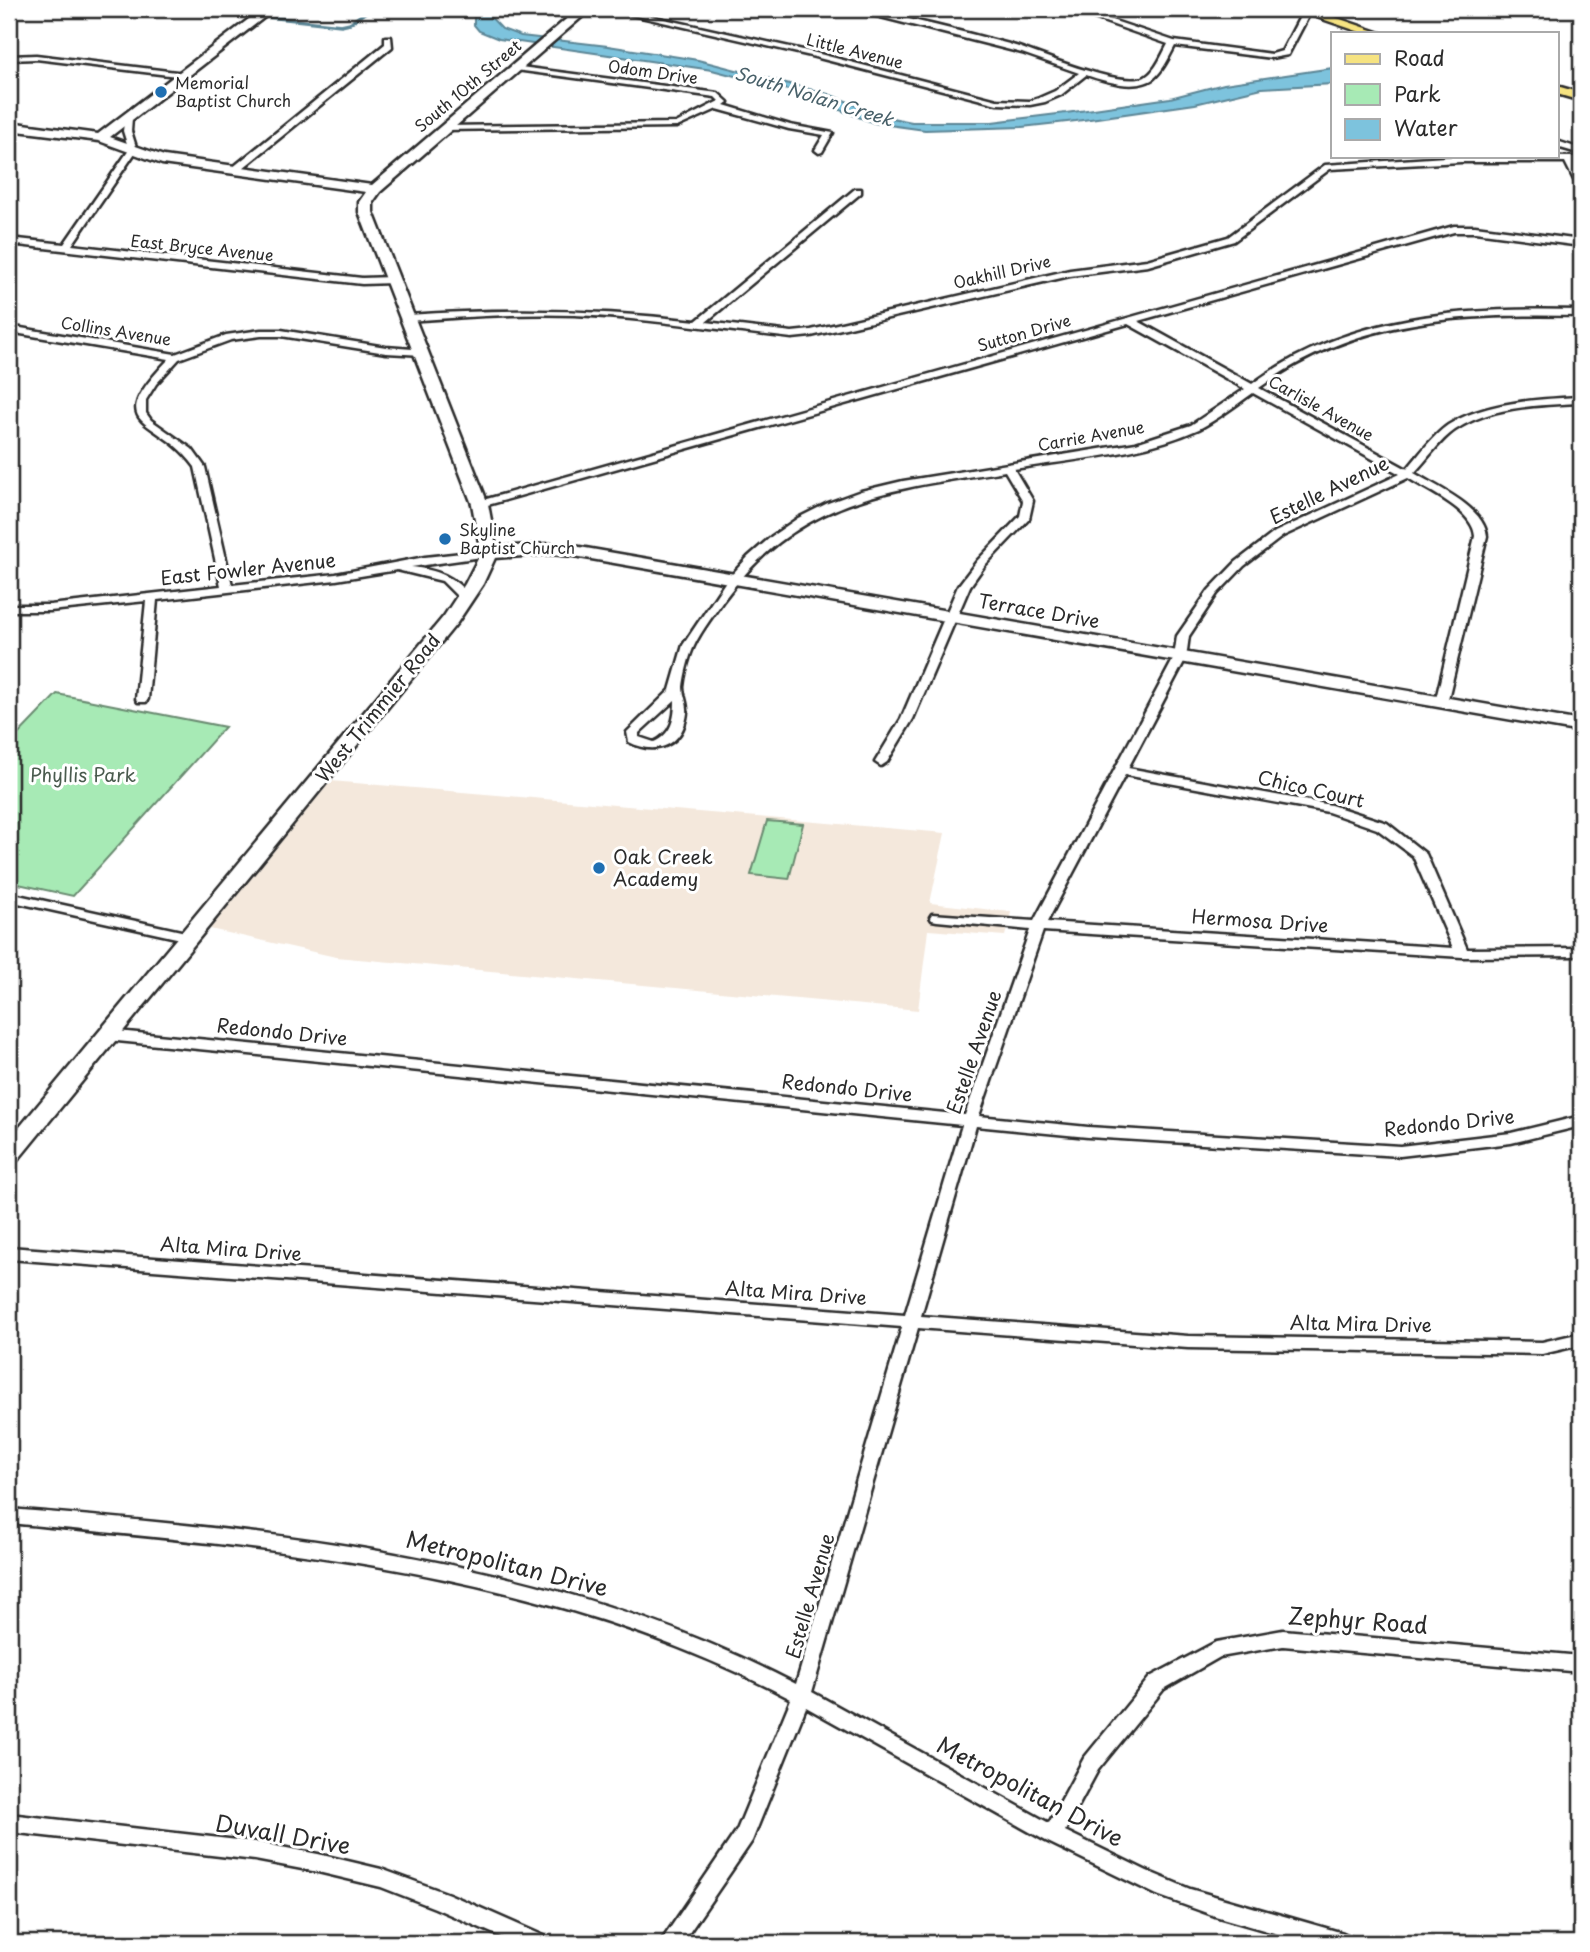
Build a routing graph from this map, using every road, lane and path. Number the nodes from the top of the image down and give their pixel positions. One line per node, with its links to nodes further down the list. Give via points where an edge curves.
1 (269, 9): 13 (street)
2 (584, 9): 11 (street, South 10th Street)
3 (610, 9): 12 (street, Little Avenue, via 997,102 1042,100)
4 (853, 9): 12 (street, via 1027,51)
5 (1072, 9): 9 (street)
6 (1303, 10): 7 (main road); 9 (street, via 1285,53 1272,56)
7 (1372, 32)
8 (388, 38): 29 (street, via 389,45)
9 (1173, 43): 12 (street, via 1151,77 1139,81)
10 (9, 58): 13 (street, via 36,57)
11 (516, 68): 16 (street, Odom Drive, via 718,95 724,102); 19 (street, South 10th Street)
12 (1086, 71)
13 (185, 75): 17 (street)
14 (1558, 90): 15 (main road)
15 (1581, 97)
16 (717, 106): 19 (street, via 677,125); 23 (street, Odom Drive, via 789,127 829,133)
17 (128, 118): 20 (street); 22 (street)
18 (9, 126): 20 (street)
19 (446, 128): 32 (street, South 10th Street)
20 (101, 138): 22 (street)
21 (1558, 144): 24 (street)
22 (133, 150): 29 (street, via 162,160); 37 (street)
23 (819, 150)
24 (1581, 152)
25 (1464, 158): 42 (street, Oakhill Drive, via 1328,167 1231,239 1148,263 1070,273 811,333 792,335)
26 (1524, 158): 27 (street, Oakhill Drive)
27 (1568, 159): 28 (street, Oakhill Drive); 31 (street)
28 (1581, 159)
29 (235, 170): 30 (street)
30 (305, 179): 32 (street); 34 (street, via 341,190)
31 (1581, 186)
32 (375, 189): 34 (street)
33 (858, 191): 42 (street)
34 (365, 207): 38 (street)
35 (9, 241): 37 (street, East Bryce Avenue)
36 (1581, 243): 41 (street, Sutton Drive, via 1454,229)
37 (65, 249): 38 (street, East Bryce Avenue, via 362,281)
38 (393, 280): 40 (street)
39 (1581, 313): 46 (street, Carrie Avenue, via 1481,314 1377,330 1302,356)
40 (408, 318): 42 (street, Oakhill Drive, via 539,311); 44 (street)
41 (1128, 320): 46 (street, Carlisle Avenue); 50 (street, Sutton Drive)
42 (699, 323)
43 (9, 330): 45 (street, Collins Avenue)
44 (422, 352): 45 (street, Collins Avenue, via 261,333 229,337); 50 (street)
45 (176, 357): 54 (street, via 147,386 141,410 152,426 194,454)
46 (1251, 388): 48 (street, Carrie Avenue, via 1202,422 1160,439); 49 (street, Carlisle Avenue)
47 (1581, 400): 49 (street, Estelle Avenue, via 1510,406 1475,416 1450,428)
48 (1007, 466): 53 (street, Carrie Avenue, via 893,486 846,500 796,522); 58 (street, via 1028,501 1026,517 981,563)
49 (1408, 474): 59 (street, Estelle Avenue, via 1279,534 1240,564 1197,612 1183,636); 62 (street, Carlisle Avenue, via 1461,506 1480,526)
50 (480, 504): 51 (street)
51 (489, 553): 52 (street, East Fowler Avenue, via 425,559); 53 (street, Terrace Drive, via 573,551); 56 (street, West Trimmier Road)
52 (390, 568): 54 (street, East Fowler Avenue); 56 (street, via 442,576 454,582)
53 (735, 579): 58 (street, Terrace Drive); 60 (street, Carrie Avenue, via 687,648)
54 (227, 589): 55 (street, East Fowler Avenue)
55 (152, 597): 57 (street, East Fowler Avenue); 61 (street)
56 (465, 598): 69 (street, West Trimmier Road)
57 (9, 608)
58 (949, 617): 59 (street, Terrace Drive); 64 (street, via 907,719)
59 (1180, 658): 62 (street, Terrace Drive); 65 (street, Estelle Avenue)
60 (677, 689): 60 (street, Carrie Avenue, via 683,709 674,734 649,746 633,739 633,732)
61 (142, 699)
62 (1440, 703): 63 (street, Terrace Drive)
63 (1581, 727)
64 (881, 762)
65 (1120, 770): 68 (street, Estelle Avenue); 71 (street, Chico Court, via 1331,809 1382,827 1419,854)
66 (9, 897): 69 (street)
67 (937, 917): 68 (street, Hermosa Drive)
68 (1038, 926): 71 (street, Hermosa Drive); 73 (street, Estelle Avenue)
69 (190, 937): 72 (street, West Trimmier Road)
70 (1581, 952): 71 (street, Hermosa Drive)
71 (1462, 953)
72 (107, 1035): 73 (street, Redondo Drive); 75 (street, West Trimmier Road)
73 (971, 1119): 74 (street, Redondo Drive, via 1088,1132 1400,1151 1511,1138); 77 (street, Estelle Avenue)
74 (1581, 1121)
75 (9, 1155)
76 (9, 1253): 77 (street, Alta Mira Drive)
77 (910, 1323): 78 (street, Alta Mira Drive, via 1188,1342 1542,1348); 81 (street, Estelle Avenue)
78 (1581, 1339)
79 (9, 1516): 81 (street, Metropolitan Drive, via 340,1551 535,1591 636,1622)
80 (1581, 1664): 83 (street, Zephyr Road, via 1283,1638 1216,1650 1157,1683 1091,1764)
81 (802, 1695): 83 (street, Metropolitan Drive); 85 (street, Estelle Avenue, via 745,1835)
82 (9, 1823): 84 (street, Duvall Drive, via 255,1851 318,1863 393,1883)
83 (1053, 1835): 86 (street, Metropolitan Drive, via 1142,1879 1233,1913)
84 (537, 1943)
85 (670, 1943)
86 (1343, 1943)

